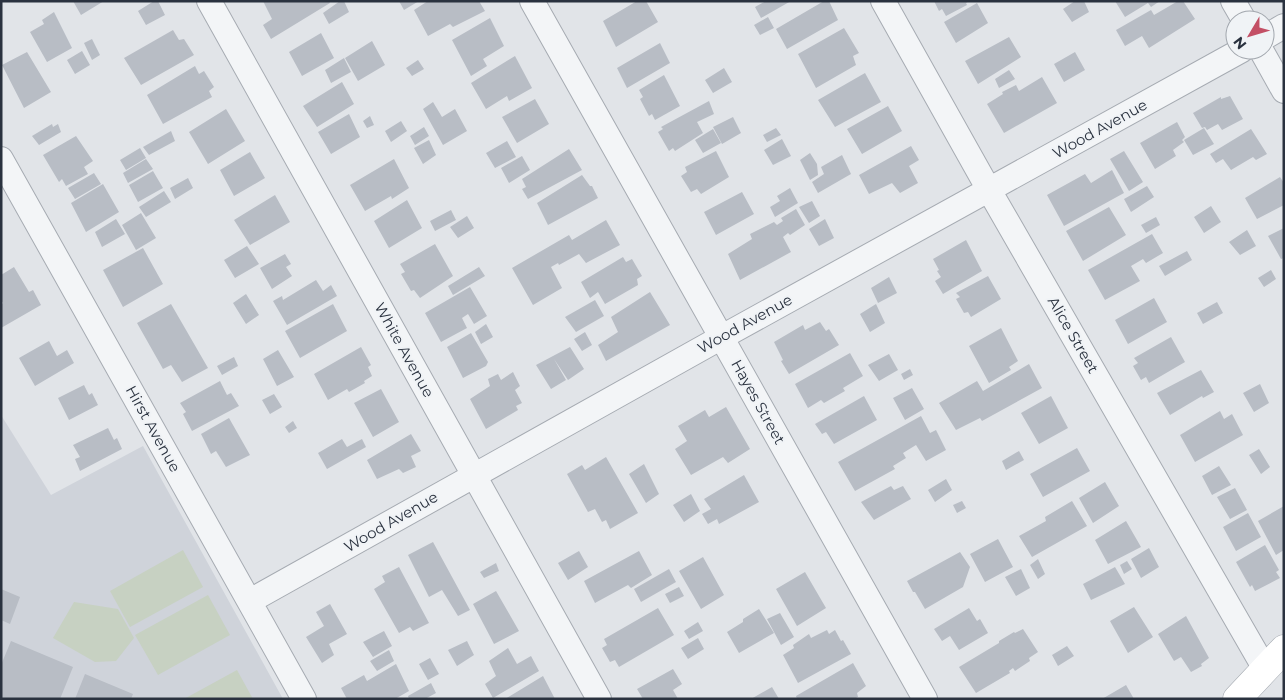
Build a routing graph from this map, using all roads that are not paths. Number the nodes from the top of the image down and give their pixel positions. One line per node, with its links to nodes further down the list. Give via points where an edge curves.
1 (209, 1): 10 (street, White Avenue)
2 (532, 1): 9 (street, Hayes Street)
3 (883, 1): 8 (street, Alice Street)
4 (1225, 59): 8 (street, Wood Avenue)
5 (1267, 60): 6 (street)
6 (1284, 91)
7 (1, 159): 11 (street, Hirst Avenue)
8 (990, 190): 9 (street, Wood Avenue); 13 (street, Alice Street)
9 (722, 337): 10 (street, Wood Avenue); 16 (street, Hayes Street)
10 (473, 475): 11 (street, Wood Avenue); 15 (street, White Avenue)
11 (250, 601): 14 (street, Hirst Avenue)
12 (1284, 649): 13 (main road)
13 (1265, 669): 17 (main road)
14 (304, 699)
15 (598, 699)
16 (925, 699)
17 (1237, 699)

